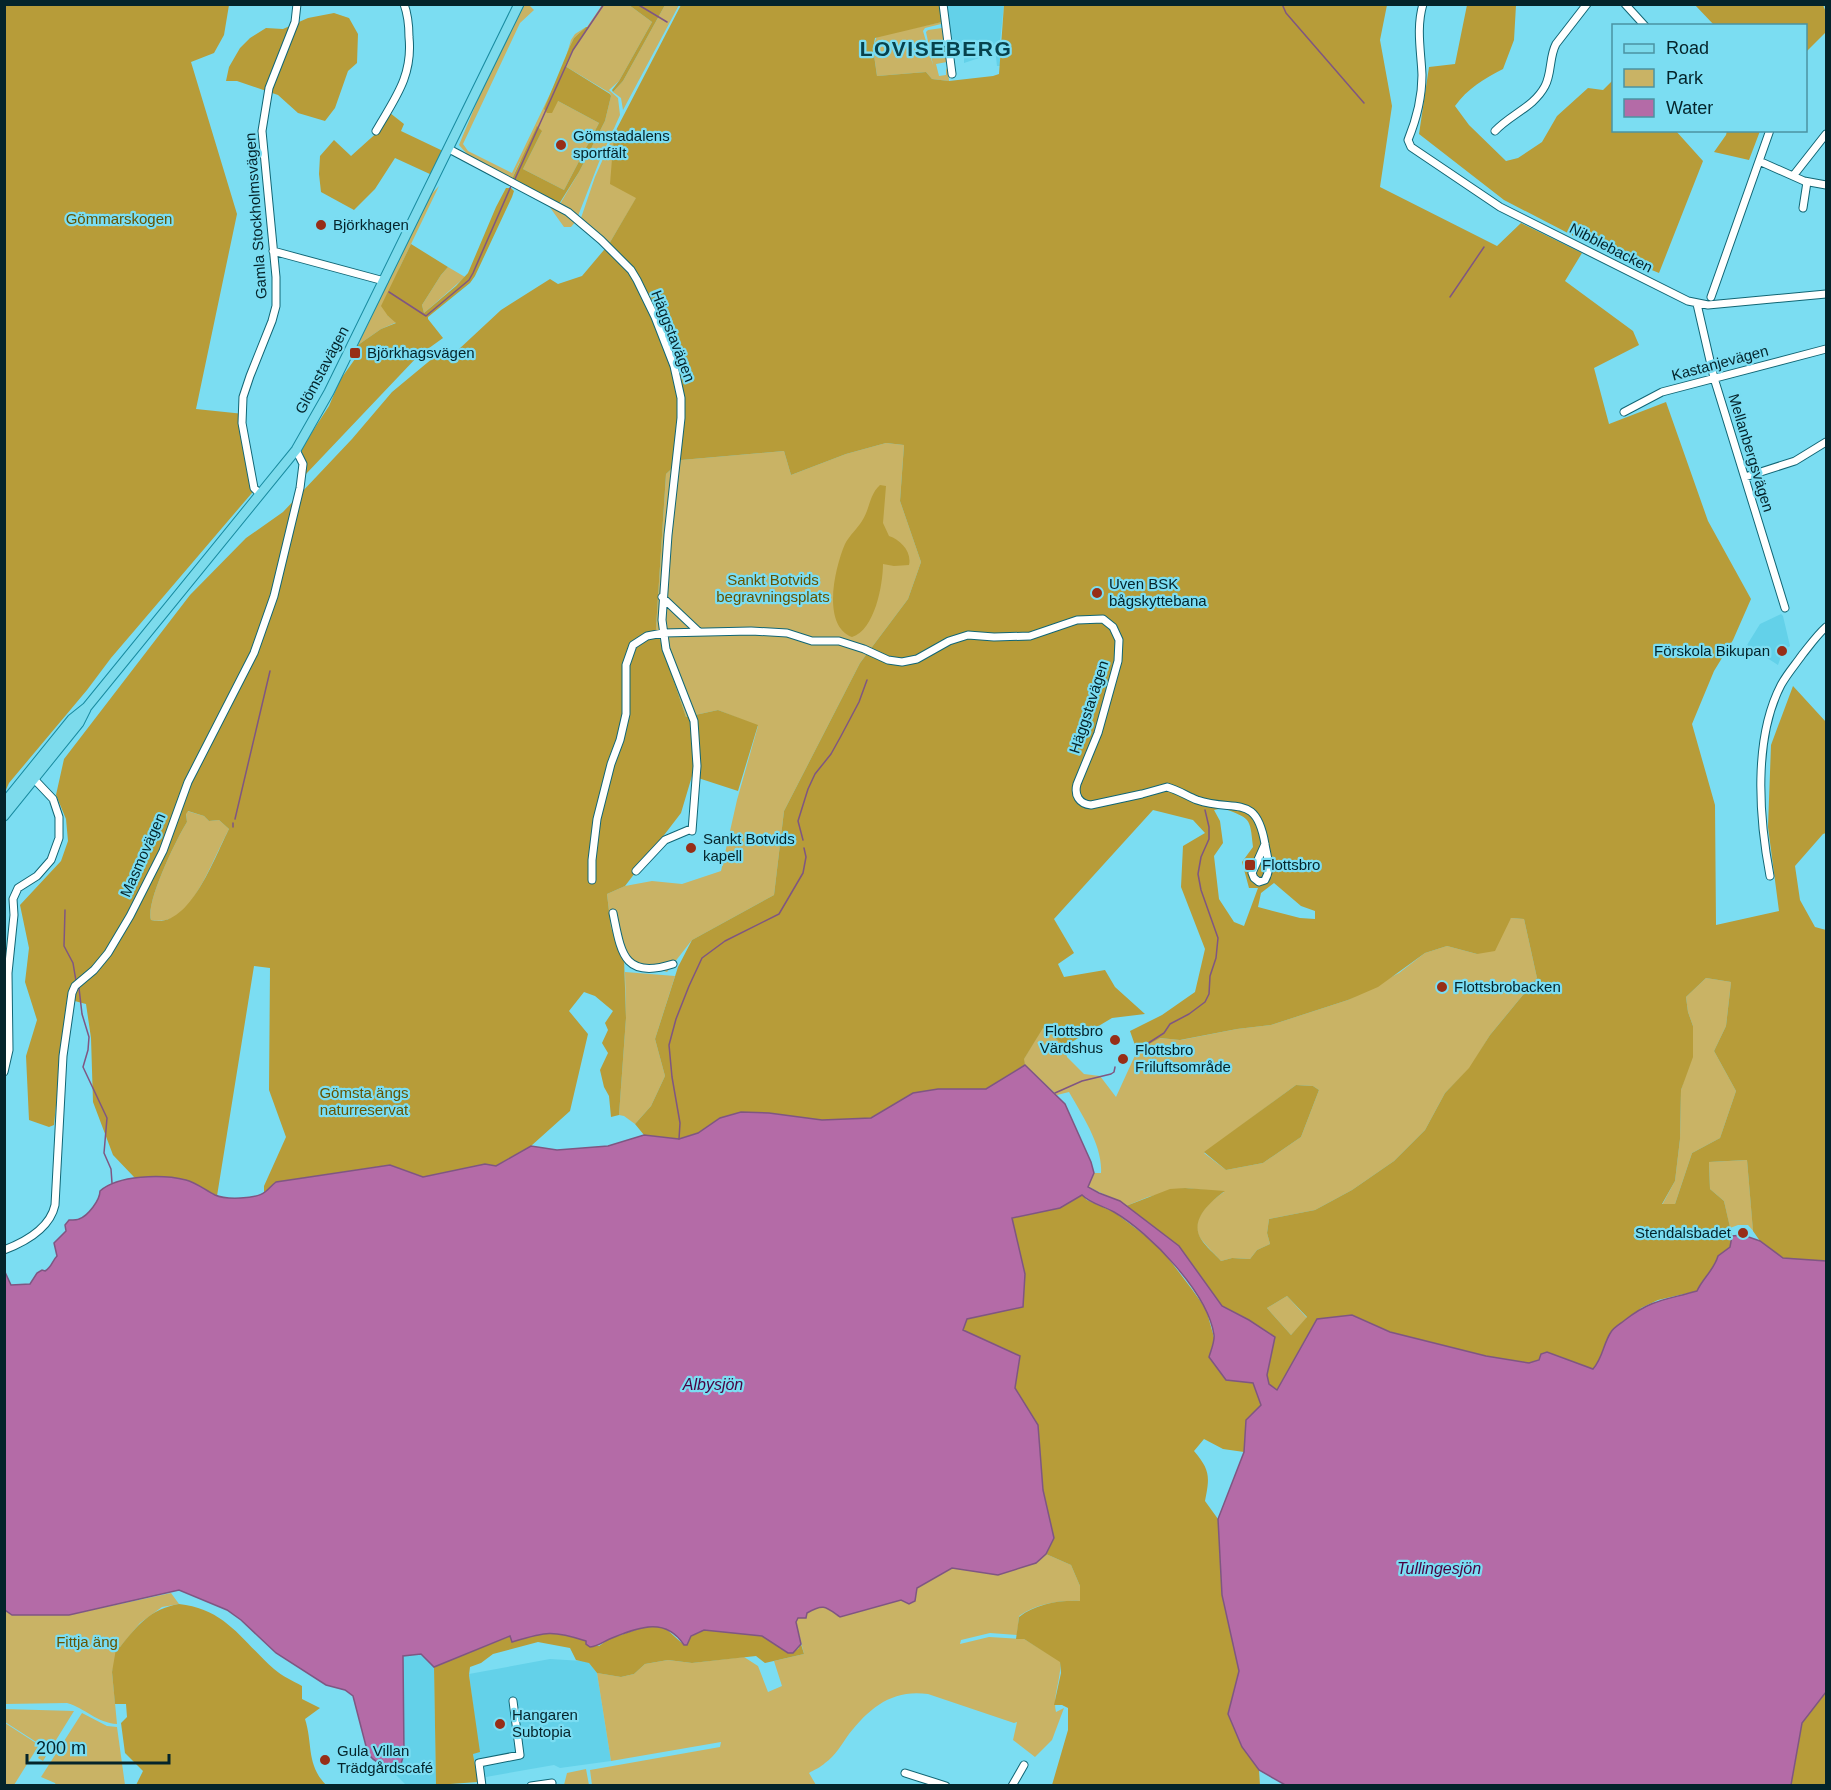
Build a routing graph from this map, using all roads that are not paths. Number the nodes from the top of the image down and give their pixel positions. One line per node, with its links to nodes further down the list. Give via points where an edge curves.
1 (297, 4): 20 (street, Gamla Stockholmsvägen, via 295,22 269,88 262,131)
2 (404, 4): 10 (street, via 409,64)
3 (519, 4): 14 (main road, Glömstavägen)
4 (944, 4): 9 (street)
5 (1423, 4): 24 (street, Nibblebacken, via 1419,32 1421,96 1408,140 1411,147 1500,207)
6 (1587, 4): 11 (street, via 1552,51 1544,87 1530,105 1507,118)
7 (1625, 4): 8 (street)
8 (1643, 24)
9 (952, 75)
10 (376, 131)
11 (1495, 131)
12 (1769, 132): 15 (street)
13 (1827, 134): 16 (street)
14 (449, 149): 21 (main road, Glömstavägen); 32 (street, Häggstavägen, via 573,216 631,270 646,297 674,366 681,398)
15 (1759, 161): 16 (street); 23 (street)
16 (1793, 176): 17 (street)
17 (1807, 182): 18 (street); 19 (street)
18 (1827, 185)
19 (1803, 208)
20 (273, 251): 21 (street); 31 (street, Gamla Stockholmsvägen, via 275,312 247,384 242,423 254,488)
21 (384, 281): 29 (main road, Glömstavägen)
22 (1827, 294): 24 (street, Nibblebacken)
23 (1711, 297)
24 (1697, 304): 26 (street, Mellanbergsvägen)
25 (1827, 349): 26 (street, Kastanjevägen)
26 (1714, 378): 27 (street, Kastanjevägen, via 1662,392); 30 (street, Mellanbergsvägen)
27 (1624, 412)
28 (1827, 442): 30 (street, via 1795,461)
29 (296, 450): 31 (main road, Glömstavägen); 51 (street, Masmovägen, via 303,464 300,489 274,596 252,659 188,782 163,851 130,916 108,953 72,993 63,1056 53,1214 41,1228)
30 (1745, 477): 33 (street, Mellanbergsvägen)
31 (260, 494): 37 (main road, Glömstavägen)
32 (662, 597): 35 (street); 36 (street, Häggstavägen)
33 (1785, 608)
34 (1827, 627): 45 (street, via 1780,686 1772,708 1763,753 1762,801)
35 (699, 632): 36 (street, Häggstavägen); 43 (street, Häggstavägen, via 787,633 845,643 902,662 968,634 1030,636 1077,620 1103,619 1113,627 1119,640 1118,661 1098,733 1077,784 1076,793 1082,802 1091,805 1167,787 1197,800 1250,809 1258,818)
36 (663, 633): 44 (street, Häggstavägen, via 694,721 697,766 692,830 665,840); 46 (street, via 647,636 633,645 626,665 626,714 597,819)
37 (87, 707): 38 (main road); 39 (main road)
38 (55, 739): 39 (main road, via 34,769); 40 (main road)
39 (35, 780): 40 (main road); 42 (main road); 49 (street, via 53,799 59,818 59,838 51,860 37,876 18,888 13,899 15,915)
40 (20, 783): 41 (main road)
41 (4, 803)
42 (4, 816)
43 (1265, 844): 43 (street, via 1252,873 1259,882 1268,874)
44 (636, 871)
45 (1770, 876)
46 (592, 880)
47 (613, 913): 48 (street, via 625,959 642,967)
48 (673, 964)
49 (6, 973): 50 (street, via 9,1050)
50 (4, 1072)
51 (4, 1250)
52 (513, 1701): 56 (street, via 520,1755 479,1763)
53 (1024, 1765): 59 (street)
54 (905, 1773): 58 (street)
55 (552, 1783): 57 (street)
56 (482, 1785)
57 (531, 1785)
58 (946, 1785)
59 (1011, 1785)

